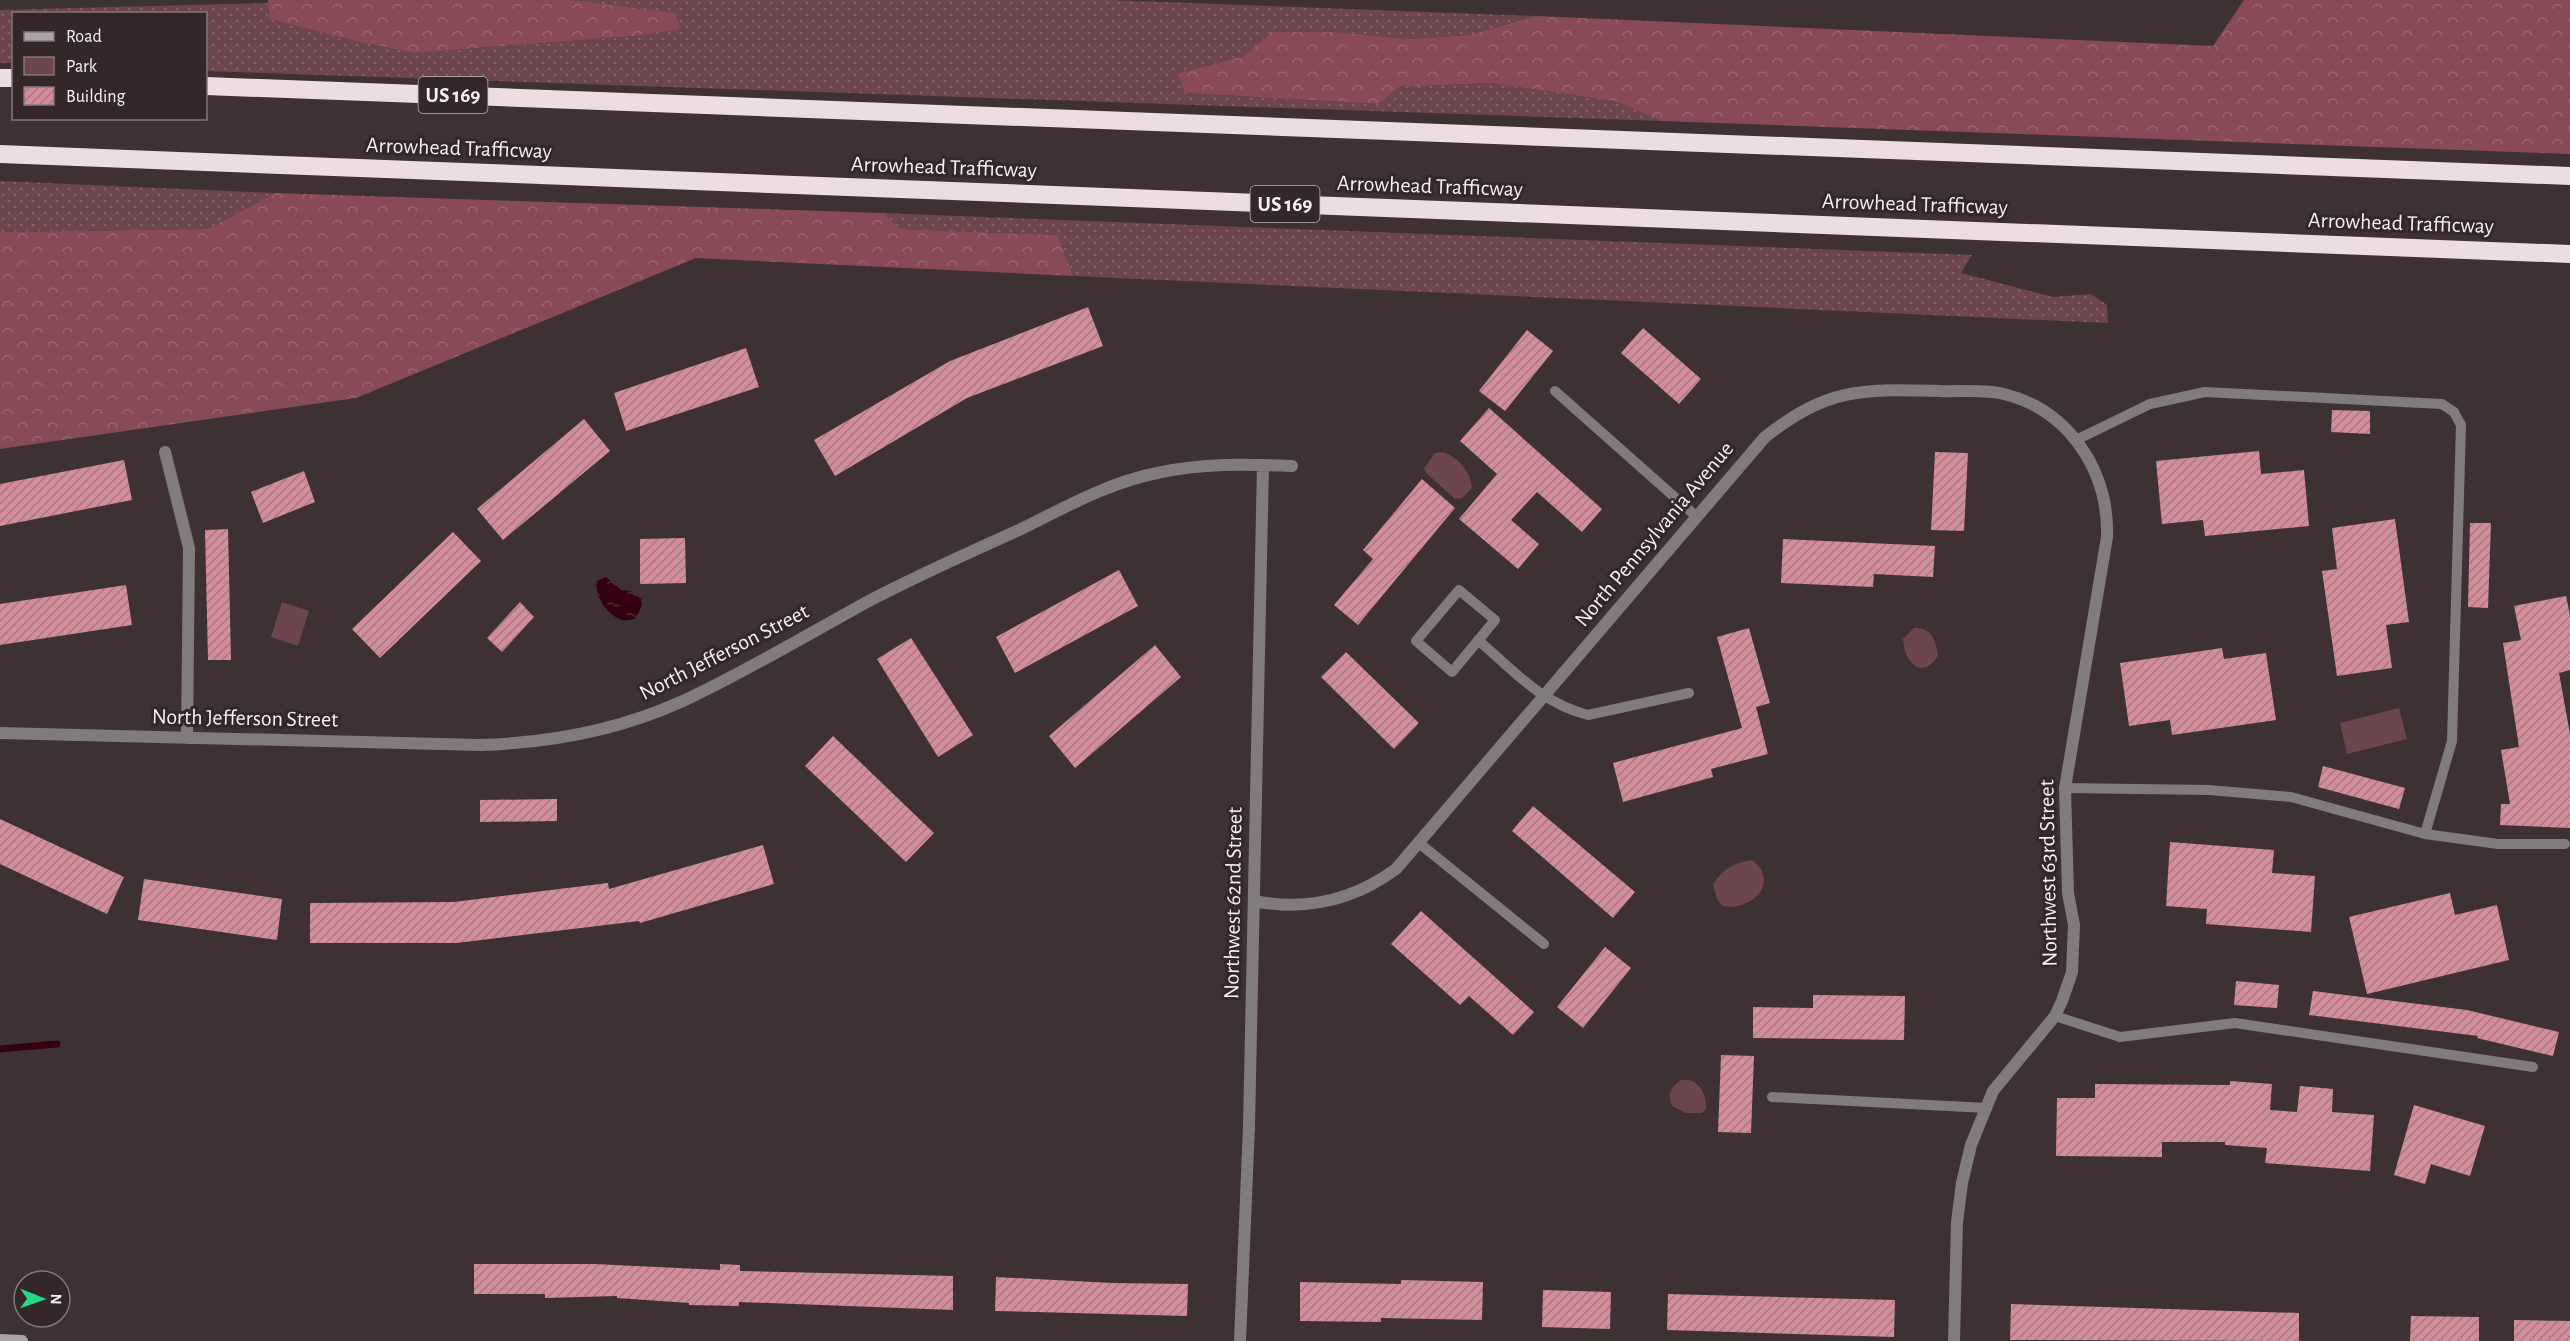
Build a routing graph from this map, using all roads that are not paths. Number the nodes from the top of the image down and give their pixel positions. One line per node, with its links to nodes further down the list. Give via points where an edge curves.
1 (207, 86): 3 (highway, US 169)
2 (0, 154): 4 (highway, Arrowhead Trafficway / US 169)
3 (2570, 176)
4 (2570, 254)
5 (1555, 391): 10 (lane)
6 (2078, 439): 10 (street, North Pennsylvania Avenue, via 2045,411 2000,393 1875,389 1845,394 1816,403 1765,437); 11 (street, North Pennsylvania Avenue, via 2102,488); 18 (lane, via 2150,404 2205,392 2442,404 2454,412 2461,425 2452,741)
7 (165, 452): 16 (street, via 189,548)
8 (1263, 465): 9 (street, North Jefferson Street); 16 (street, North Jefferson Street, via 1196,466 1166,471 1080,498 890,590 684,700 585,734 480,745); 21 (street, Northwest 62nd Street)
9 (1292, 466)
10 (1697, 517): 14 (street, North Pennsylvania Avenue)
11 (2108, 520): 17 (street, Northwest 63rd Street)
12 (1478, 640): 12 (lane, via 1452,672 1416,641 1459,590 1495,621); 14 (lane)
13 (1689, 693): 14 (lane, via 1588,715)
14 (1543, 697): 19 (street, North Pennsylvania Avenue)
15 (0, 733): 16 (street, North Jefferson Street)
16 (187, 738)
17 (2065, 788): 18 (lane, via 2209,790 2291,796); 23 (street, Northwest 63rd Street, via 2074,956)
18 (2425, 834): 20 (lane, via 2498,844)
19 (1419, 843): 21 (street, North Pennsylvania Avenue, via 1396,868 1353,894 1304,906); 22 (lane)
20 (2565, 844)
21 (1254, 901): 29 (street, Northwest 62nd Street)
22 (1545, 944)
23 (2055, 1016): 24 (lane, via 2120,1036 2235,1023); 26 (street, Northwest 63rd Street, via 1993,1091)
24 (2533, 1067)
25 (1772, 1097): 26 (lane)
26 (1987, 1108): 30 (street, Northwest 63rd Street, via 1971,1145 1962,1183 1957,1222)
27 (0, 1340): 28 (street)
28 (22, 1341)
29 (1240, 1341)
30 (1954, 1341)

